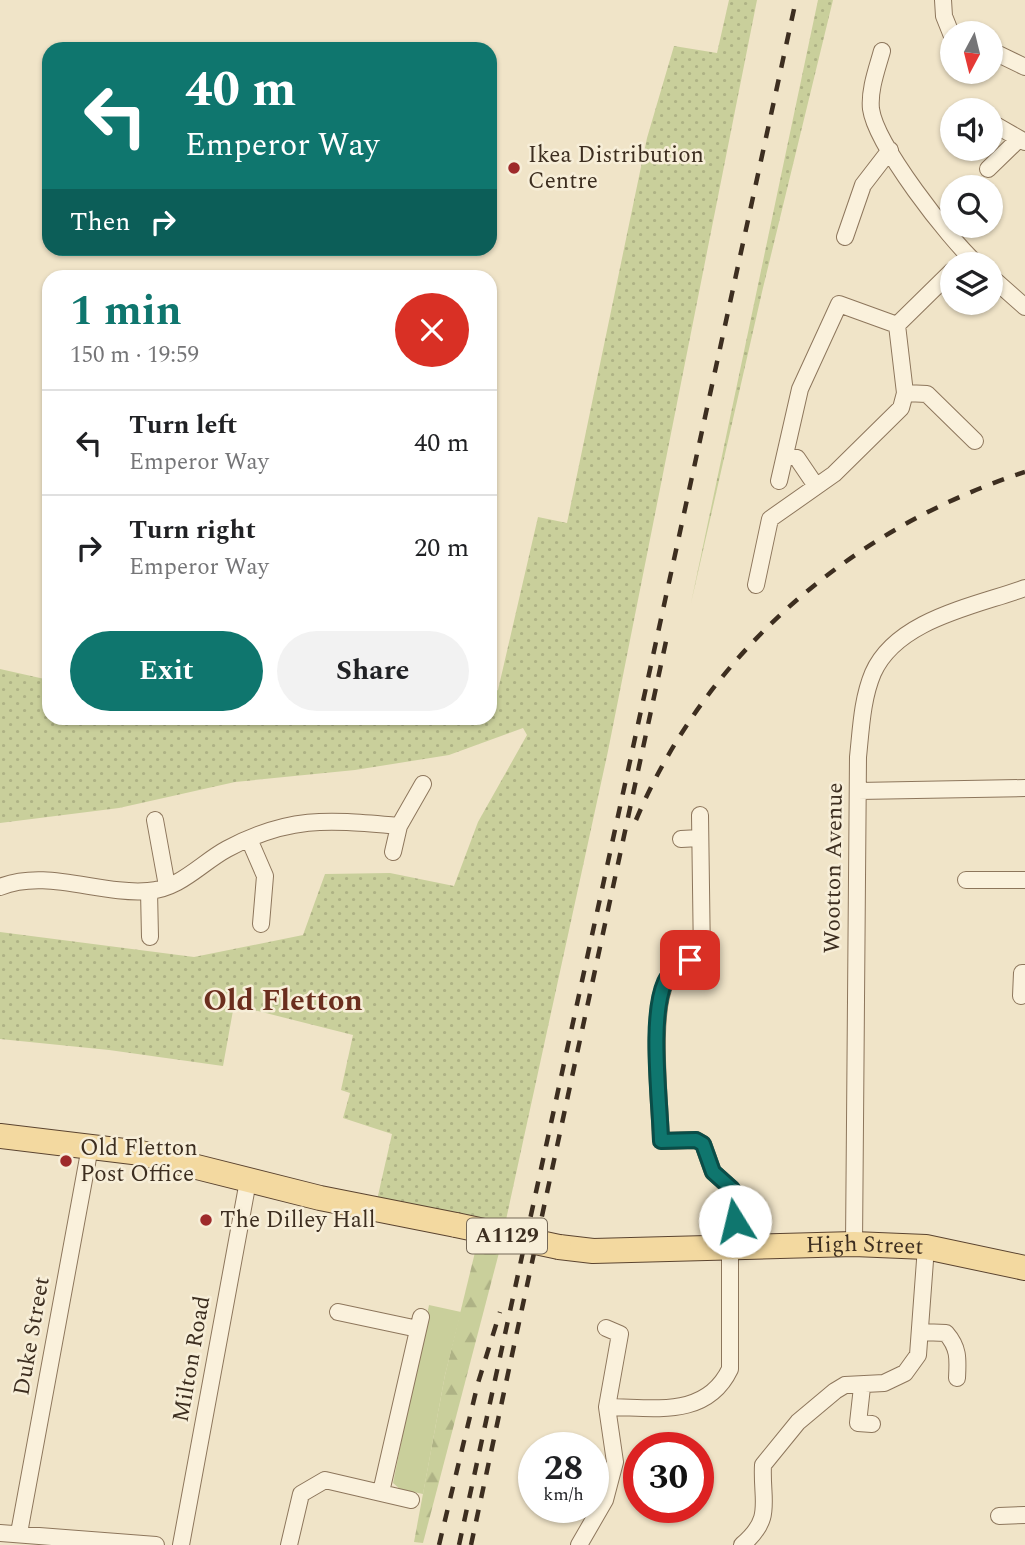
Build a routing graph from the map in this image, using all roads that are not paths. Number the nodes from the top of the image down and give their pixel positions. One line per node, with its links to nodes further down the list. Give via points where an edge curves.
1 (943, 0): 2 (street)
2 (946, 21)
3 (882, 51): 8 (street, via 871,111)
4 (1003, 56): 5 (street)
5 (1025, 67)
6 (1003, 129): 7 (street)
7 (1022, 140): 9 (street)
8 (890, 150): 10 (street, via 863,185); 11 (street)
9 (988, 169)
10 (845, 237)
11 (962, 252)
12 (940, 283): 15 (street)
13 (1003, 288): 14 (street)
14 (1025, 307)
15 (897, 325): 16 (street); 18 (street, via 839,303 800,388)
16 (905, 393): 17 (street, via 927,394); 20 (street, via 901,408)
17 (975, 441)
18 (785, 455): 19 (street); 20 (street, via 797,458)
19 (779, 481)
20 (816, 486): 21 (street, via 770,519)
21 (756, 585)
22 (1025, 589): 25 (street, Wootton Avenue, via 912,631 889,650 874,671 861,721)
23 (423, 784): 28 (street)
24 (1025, 788): 25 (street)
25 (858, 791): 45 (street, Wootton Avenue)
26 (700, 816): 29 (street)
27 (155, 820): 35 (street)
28 (398, 826): 30 (street, via 323,820 282,825); 32 (street)
29 (700, 838): 31 (street); 46 (street, via 702,959 680,965 665,982 657,1037 661,1141 696,1140 708,1151 713,1172 732,1189 735,1198)
30 (249, 839): 35 (street); 38 (street, via 265,876)
31 (681, 839)
32 (393, 852)
33 (966, 880): 34 (street)
34 (1025, 880)
35 (167, 886): 37 (street)
36 (0, 887): 37 (street, via 20,880)
37 (149, 891): 39 (street)
38 (261, 924)
39 (150, 937)
40 (1025, 973): 41 (street)
41 (1021, 996)
42 (0, 1136): 43 (main road, High Street / A1129)
43 (90, 1147): 44 (main road, High Street / A1129, via 141,1153); 61 (street, Duke Street)
44 (248, 1181): 46 (main road, High Street / A1129, bridge, via 559,1247 593,1251); 63 (street, Milton Road)
45 (855, 1244): 46 (main road, High Street / A1129); 47 (main road, High Street / A1129)
46 (730, 1247): 54 (street, via 730,1369 723,1383 695,1404)
47 (926, 1247): 48 (main road, High Street / A1129); 51 (street)
48 (1025, 1268)
49 (338, 1312): 56 (street, via 420,1323)
50 (606, 1328): 54 (street, via 620,1334)
51 (921, 1332): 52 (street, via 946,1333 955,1343); 53 (street, via 918,1355 905,1373)
52 (957, 1378)
53 (862, 1387): 55 (street, via 858,1423); 66 (street, via 845,1385 835,1391 771,1453 763,1465 763,1522)
54 (607, 1407): 65 (street, via 615,1462 606,1500)
55 (872, 1424)
56 (381, 1492): 57 (street); 64 (street, via 325,1480 301,1494)
57 (411, 1500)
58 (1025, 1515): 59 (street)
59 (999, 1516)
60 (0, 1533): 61 (street)
61 (19, 1534): 62 (street)
62 (156, 1545)
63 (181, 1545)
64 (289, 1545)
65 (579, 1545)
66 (742, 1545)

